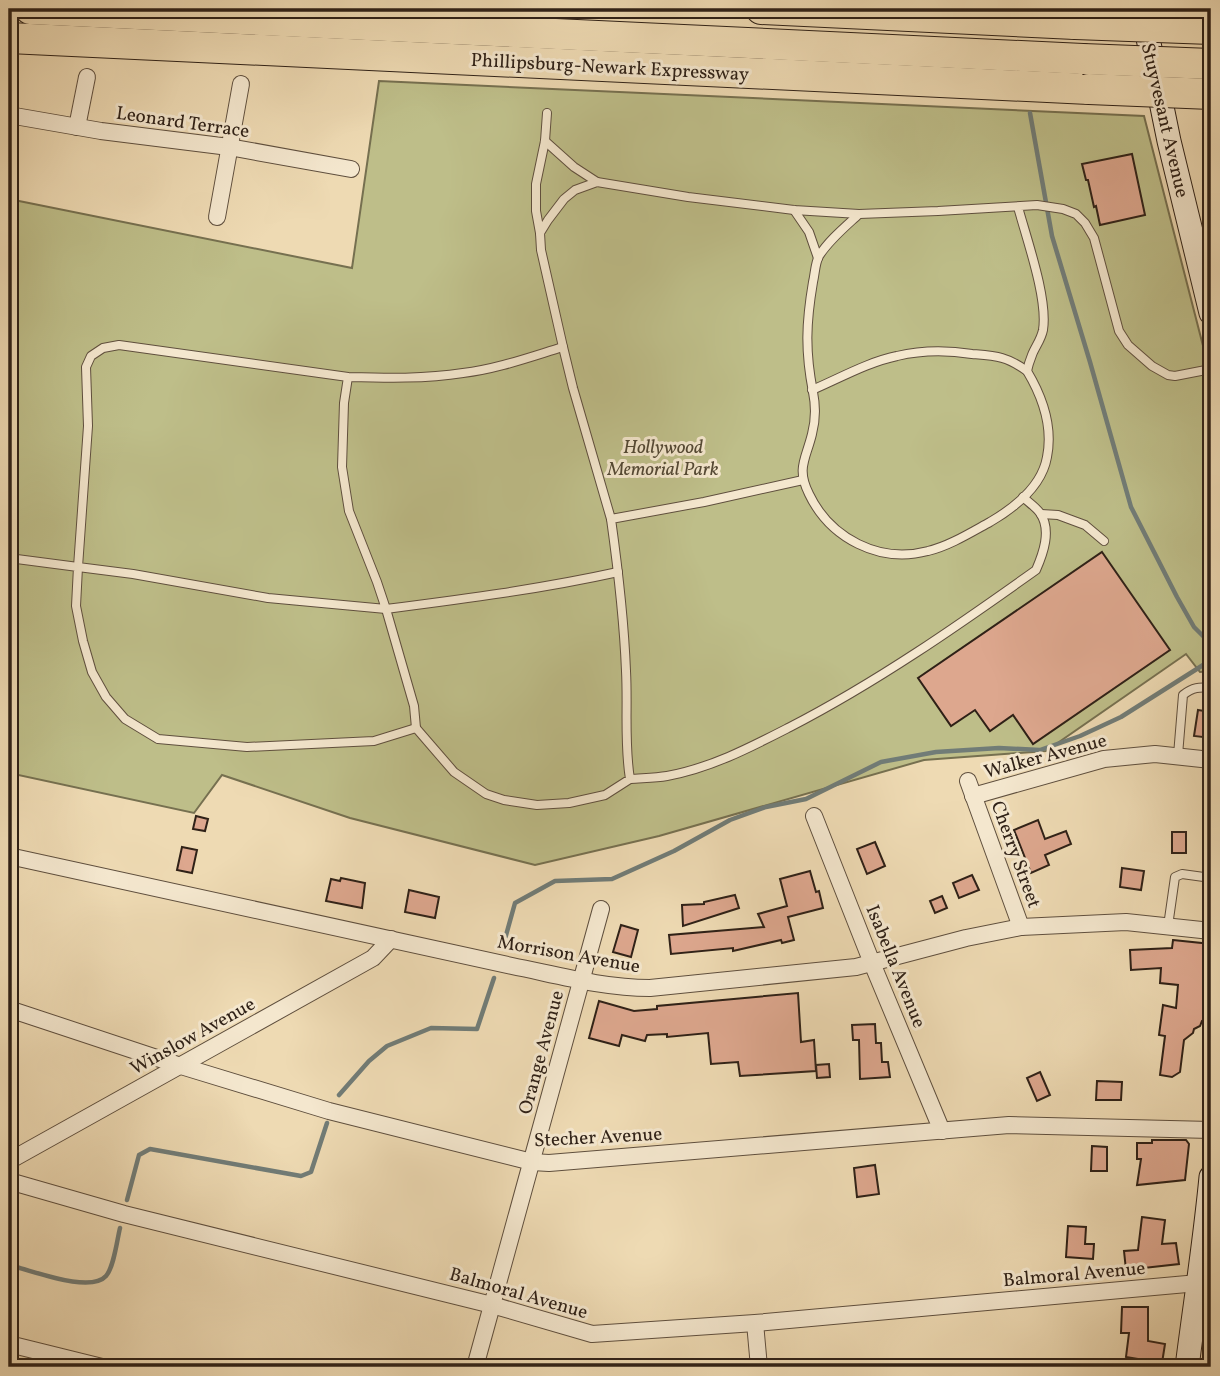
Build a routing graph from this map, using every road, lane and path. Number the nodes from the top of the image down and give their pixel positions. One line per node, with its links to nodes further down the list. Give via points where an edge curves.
1 (30, 9): 6 (highway, Phillipsburg-Newark Expressway, bridge)
2 (761, 9): 4 (highway, bridge)
3 (1142, 9): 23 (main road, Stuyvesant Avenue)
4 (1211, 29)
5 (9, 38): 9 (highway, Phillipsburg-Newark Expressway, bridge)
6 (1211, 64)
7 (87, 77): 12 (street)
8 (241, 84): 14 (street)
9 (1211, 94)
10 (547, 113): 13 (lane)
11 (9, 115): 12 (street, Leonard Terrace)
12 (77, 127): 14 (street, Leonard Terrace)
13 (544, 141): 16 (lane); 21 (lane, via 536,184)
14 (229, 147): 15 (street, Leonard Terrace); 20 (street)
15 (351, 169)
16 (597, 182): 18 (lane); 21 (lane, via 575,190)
17 (1018, 208): 19 (lane); 25 (lane, via 1063,209 1085,223 1094,237 1119,331 1152,366 1175,376); 26 (lane, via 1043,314 1043,331)
18 (794, 210): 19 (lane); 22 (lane, via 809,232)
19 (859, 214): 22 (lane)
20 (218, 217)
21 (540, 233): 24 (lane)
22 (818, 258): 29 (lane, via 806,338)
23 (1211, 313)
24 (563, 347): 27 (lane, via 463,373); 34 (lane)
25 (1211, 369)
26 (1027, 371): 29 (lane, via 1012,360 993,356 918,352 895,356); 31 (lane, via 1046,415 1049,439 1038,480)
27 (348, 376): 37 (lane, via 119,345 97,352 86,367 88,426); 39 (lane, via 342,467 349,512)
28 (9, 382): 32 (lane, via 13,416)
29 (812, 390): 30 (lane, via 816,410 802,465)
30 (803, 480): 31 (lane, via 819,511 847,539 885,553 907,555 954,541 1003,514); 34 (lane)
31 (1023, 497): 33 (lane)
32 (9, 506)
33 (1041, 514): 35 (lane, via 1086,525); 44 (lane, via 1046,532 1036,570 935,642 840,701 743,751 667,776)
34 (611, 519): 38 (lane)
35 (1104, 541)
36 (9, 558): 37 (lane)
37 (78, 567): 39 (lane, via 268,598); 41 (lane, via 76,606 92,671 125,719 158,738 247,747 374,741)
38 (618, 572): 39 (lane, via 561,585); 44 (lane)
39 (386, 609): 41 (lane)
40 (1211, 688): 42 (lane, via 1197,687 1183,695)
41 (416, 728): 44 (lane, via 454,772 504,800 569,803 605,794)
42 (1178, 755): 43 (street, Walker Avenue); 45 (street, Walker Avenue, via 1104,759)
43 (1211, 760)
44 (630, 779)
45 (970, 788): 51 (street, Cherry Street)
46 (814, 816): 54 (street, Isabella Avenue)
47 (9, 856): 53 (street, Morrison Avenue)
48 (1211, 878): 50 (lane, via 1175,877)
49 (601, 909): 55 (street, Orange Avenue)
50 (1168, 926): 51 (street, Morrison Avenue, via 1126,922); 52 (street, Morrison Avenue)
51 (1021, 927): 54 (street, Morrison Avenue)
52 (1211, 931)
53 (391, 940): 55 (street, Morrison Avenue); 57 (street, Winslow Avenue, via 373,958)
54 (872, 962): 55 (street, Morrison Avenue, via 650,988); 59 (street, Isabella Avenue)
55 (581, 981): 61 (street, Orange Avenue)
56 (9, 1009): 57 (street, Stecher Avenue)
57 (181, 1066): 60 (street, Winslow Avenue); 61 (street, Stecher Avenue, via 329,1111)
58 (1211, 1130): 59 (street, Stecher Avenue, via 1009,1125)
59 (942, 1131): 61 (street, Stecher Avenue)
60 (9, 1161)
61 (532, 1162): 66 (street, Orange Avenue)
62 (1211, 1177): 64 (main road)
63 (9, 1181): 66 (street, Balmoral Avenue)
64 (1208, 1248): 65 (main road)
65 (1198, 1283): 67 (street, Balmoral Avenue); 68 (main road)
66 (492, 1305): 67 (street, Balmoral Avenue, via 601,1335); 72 (street, Orange Avenue)
67 (755, 1323): 73 (street)
68 (1202, 1326): 74 (main road)
69 (9, 1344): 70 (street)
70 (56, 1362): 71 (street)
71 (102, 1367)
72 (475, 1367)
73 (759, 1367)
74 (1187, 1367)

